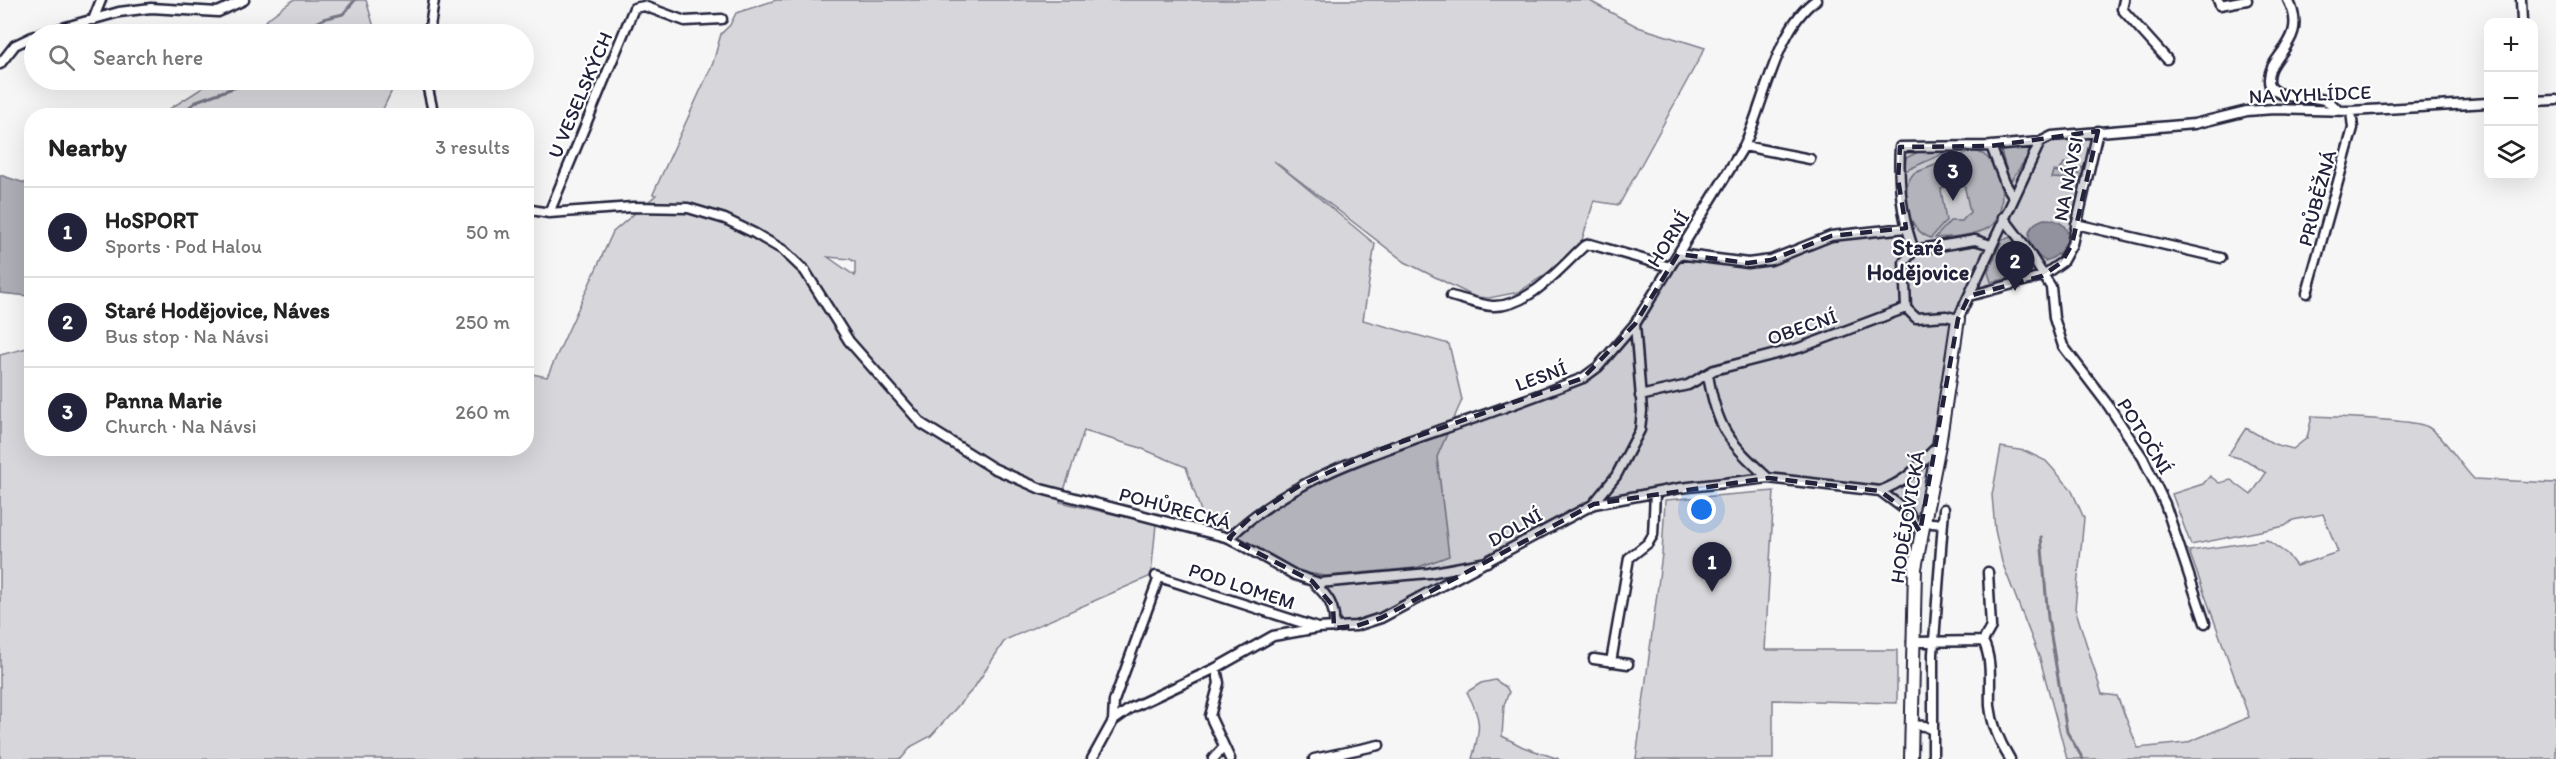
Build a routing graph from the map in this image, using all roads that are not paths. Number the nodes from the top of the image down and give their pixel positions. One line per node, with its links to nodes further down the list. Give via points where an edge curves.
1 (101, 0): 12 (street)
2 (244, 0): 12 (street, via 218,12 151,8)
3 (434, 0): 14 (street)
4 (1816, 0): 27 (street, HORNÍ, via 1802,13 1777,53)
5 (2124, 0): 16 (street, via 2122,9)
6 (2247, 0): 9 (street)
7 (2288, 0): 23 (street, via 2295,27 2269,76 2270,86 2281,95 2323,100)
8 (2521, 0): 10 (street)
9 (2219, 2)
10 (2522, 18)
11 (722, 19): 32 (street, U VESELSKÝCH, via 685,21 644,6 634,8)
12 (93, 20): 13 (street)
13 (78, 24)
14 (430, 24)
15 (24, 41): 17 (street, via 15,45)
16 (2167, 59)
17 (0, 64)
18 (428, 90): 22 (street)
19 (2556, 100): 20 (street)
20 (2538, 101)
21 (2484, 103): 24 (street, NA VYHLÍDCE)
22 (432, 108)
23 (2336, 108): 24 (street, NA VYHLÍDCE); 25 (street, NA VYHLÍDCE, via 2256,110 2194,124)
24 (2351, 111): 42 (street, PRŮBĚŽNÁ, via 2353,128)
25 (2098, 131): 26 (street, NA NÁVSI, via 2052,136); 34 (street, NA NÁVSI)
26 (2040, 142): 28 (street, NA NÁVSI); 30 (street, NA NÁVSI)
27 (1744, 146): 29 (street); 38 (street, HORNÍ)
28 (1991, 146): 30 (street); 35 (street, NA NÁVSI, via 1900,147 1898,179)
29 (1810, 159)
30 (2013, 196): 33 (street, NA NÁVSI)
31 (534, 210): 32 (street, POHŮRECKÁ)
32 (549, 213): 59 (street, POHŮRECKÁ, via 688,208 725,219 783,250 805,271 849,341 922,424 993,468 1041,489)
33 (2003, 218): 36 (street, NA NÁVSI); 41 (street)
34 (2076, 224): 39 (street); 41 (street, NA NÁVSI, via 2072,244 2062,262)
35 (1906, 228): 37 (street, NA NÁVSI); 38 (street, via 1831,236 1771,260 1748,263)
36 (1991, 245): 37 (street, via 1975,240); 44 (street, NA NÁVSI)
37 (1914, 250): 45 (street, via 1904,262)
38 (1678, 254): 40 (street, HORNÍ)
39 (2221, 258)
40 (1670, 267): 43 (street, via 1590,244 1517,302 1493,306); 47 (street, HORNÍ)
41 (2042, 276): 44 (street, NA NÁVSI); 63 (street, POTOČNÍ, via 2051,287 2054,318 2063,346 2143,458 2165,504)
42 (2307, 293)
43 (1451, 296)
44 (1969, 296): 46 (street, NA NÁVSI)
45 (1906, 308): 46 (street, via 1916,318); 48 (street, OBECNÍ, via 1799,348)
46 (1958, 319): 50 (street, HODĚJOVICKÁ)
47 (1635, 324): 49 (street); 59 (street, LESNÍ, via 1598,367 1583,378 1373,452 1299,486 1250,518)
48 (1708, 375): 49 (street, OBECNÍ, via 1688,385); 51 (street, via 1724,433)
49 (1640, 396): 54 (street, via 1640,430 1616,476)
50 (1939, 445): 52 (street, via 1915,472); 58 (street, HODĚJOVICKÁ)
51 (1768, 478): 52 (street, DOLNÍ); 53 (street, DOLNÍ)
52 (1880, 491): 58 (street, DOLNÍ, via 1907,511)
53 (1655, 494): 54 (street, DOLNÍ); 70 (street, via 1653,536 1629,558)
54 (1594, 504): 60 (street, DOLNÍ)
55 (1944, 509): 57 (street)
56 (1932, 523): 57 (street)
57 (1943, 524): 68 (street)
58 (1920, 532): 67 (street, HODĚJOVICKÁ)
59 (1230, 537): 62 (street, POHŮRECKÁ)
60 (1487, 562): 62 (street, POHŮRECKÁ, via 1378,579); 65 (street, DOLNÍ, via 1381,618)
61 (1988, 572): 66 (street, via 1990,627)
62 (1312, 581): 65 (street, via 1333,606)
63 (2205, 622)
64 (1318, 628): 65 (street, DOLNÍ); 72 (street, DOLNÍ, via 1273,636); 73 (street, POD LOMEM, via 1157,576 1114,701)
65 (1334, 628)
66 (1983, 641): 68 (street); 84 (street, via 1988,656 1990,710 1998,738)
67 (1912, 642): 68 (street); 74 (street, HODĚJOVICKÁ)
68 (1935, 642): 75 (street)
69 (1594, 659): 70 (street)
70 (1611, 662): 71 (street)
71 (1628, 664)
72 (1216, 668): 73 (street, DOLNÍ, via 1131,708); 77 (street, via 1220,682 1210,716)
73 (1113, 721): 78 (street)
74 (1911, 725): 75 (street); 82 (street, HODĚJOVICKÁ)
75 (1933, 730): 83 (street)
76 (1379, 745): 81 (street)
77 (1224, 747): 79 (street); 80 (street)
78 (1092, 759)
79 (1213, 759)
80 (1230, 759)
81 (1314, 759)
82 (1911, 759)
83 (1933, 759)
84 (2010, 759)

